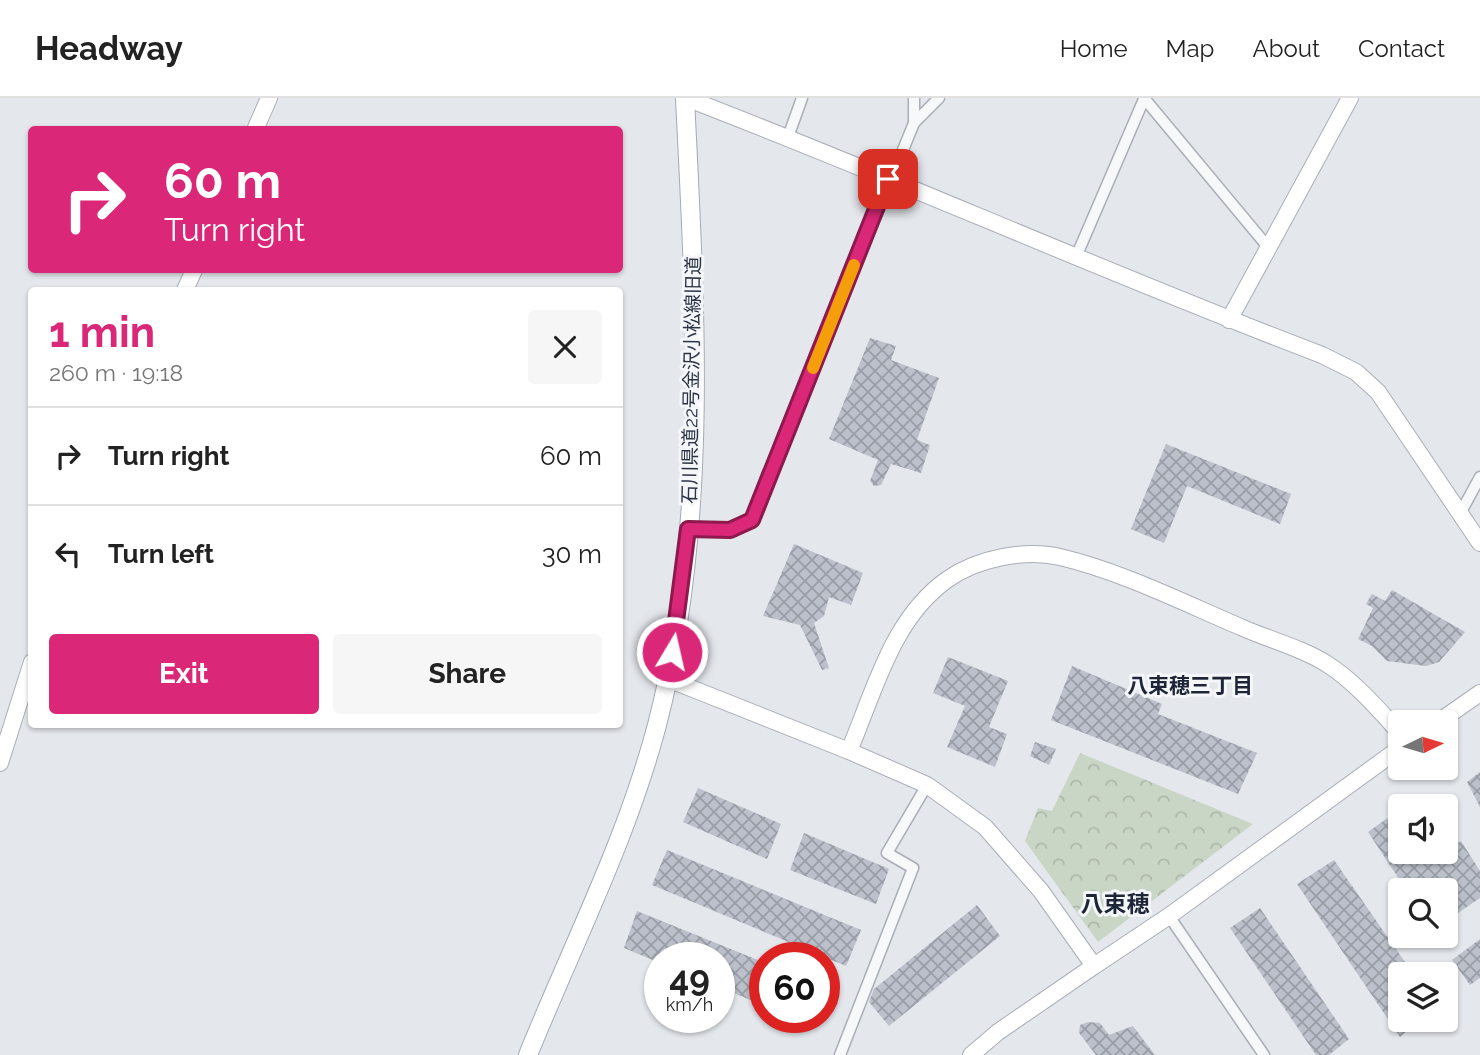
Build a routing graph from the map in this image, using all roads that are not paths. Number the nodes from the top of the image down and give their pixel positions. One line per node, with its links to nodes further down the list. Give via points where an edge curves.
1 (269, 98): 9 (street)
2 (685, 98): 10 (street); 17 (main road, 石川県道22号金沢小松線旧道, via 694,300 693,481)
3 (802, 98): 10 (street)
4 (914, 98): 8 (street)
5 (939, 98): 8 (street)
6 (1144, 98): 12 (street); 13 (street)
7 (1350, 98): 12 (street)
8 (914, 122): 11 (street)
9 (257, 126)
10 (788, 137): 11 (street)
11 (888, 179): 13 (street); 17 (street, via 752,520 730,530)
12 (1268, 247): 14 (street)
13 (1076, 257): 14 (street)
14 (1229, 320): 16 (street, via 1356,372 1378,392)
15 (1480, 477): 16 (street)
16 (1461, 512): 18 (street)
17 (688, 529): 20 (main road, 石川県道22号金沢小松線旧道)
18 (1480, 543)
19 (28, 675): 26 (street)
20 (668, 679): 24 (street); 30 (main road, 石川県道22号金沢小松線旧道, via 630,808)
21 (1480, 693): 22 (street)
22 (1456, 710)
23 (1388, 720): 24 (street, via 1326,663 1115,575 1059,557 1009,556 950,578 901,628)
24 (849, 751): 27 (street)
25 (1388, 757): 28 (street)
26 (0, 763)
27 (927, 785): 29 (street, via 985,827 1041,891); 31 (street, via 887,853 913,868)
28 (1170, 916): 29 (street); 33 (street)
29 (1094, 966): 32 (street)
30 (528, 1055)
31 (840, 1055)
32 (971, 1055)
33 (1264, 1055)

